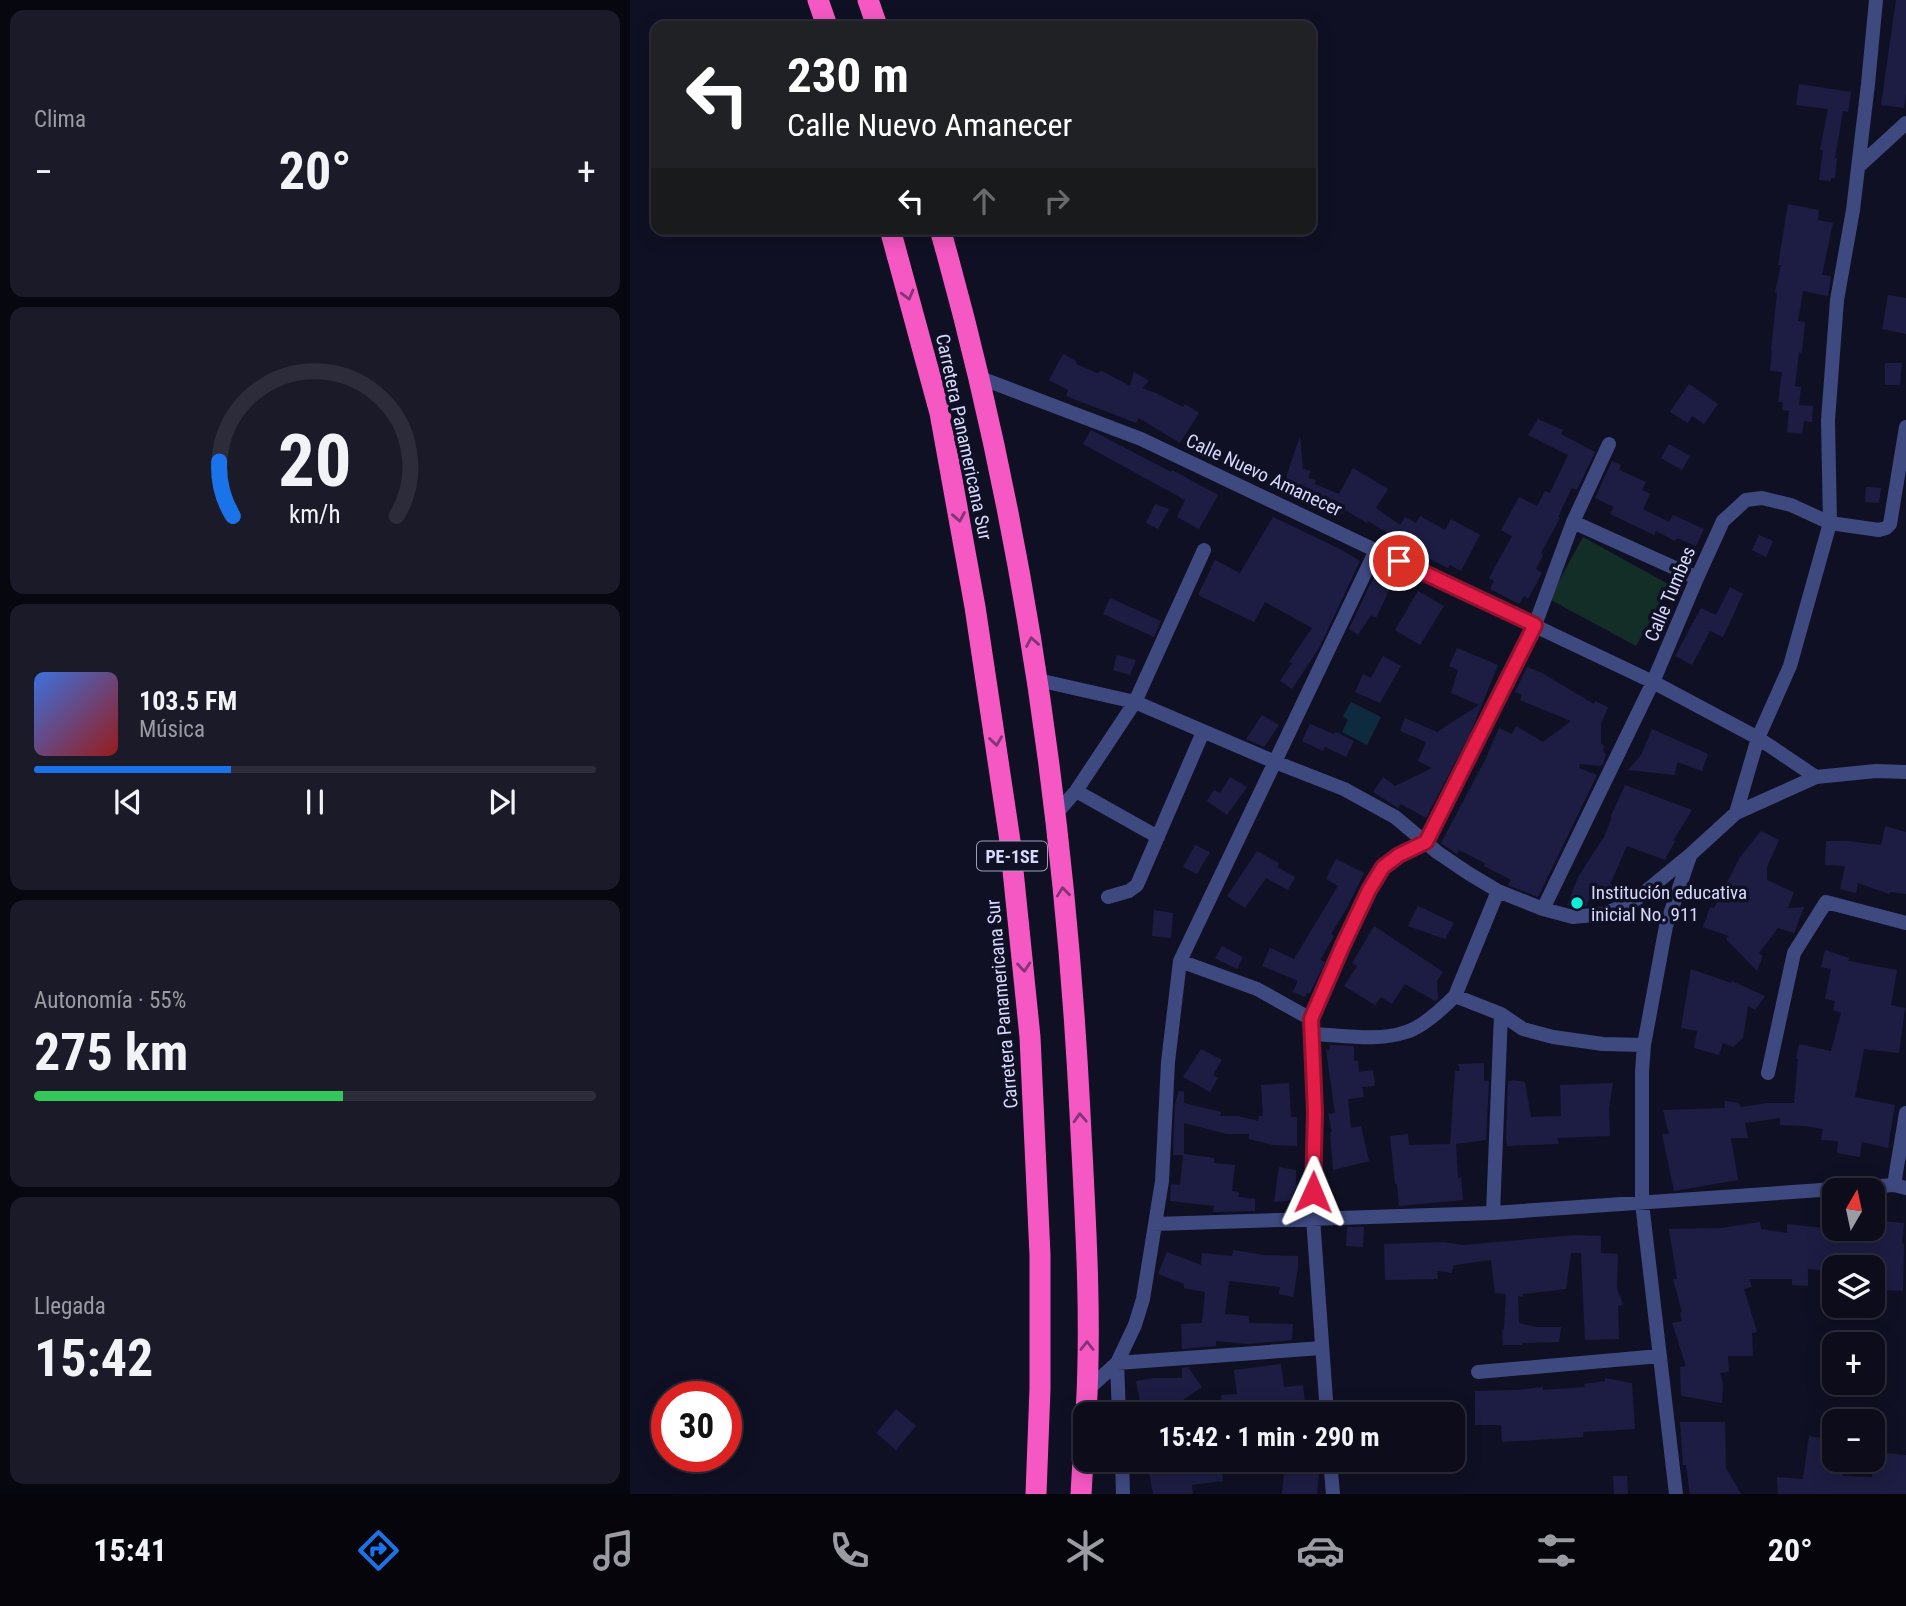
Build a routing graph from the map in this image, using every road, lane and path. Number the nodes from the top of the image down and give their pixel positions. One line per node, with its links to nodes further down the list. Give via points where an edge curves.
1 (818, 0): 4 (highway)
2 (868, 0): 5 (highway)
3 (1876, 0): 7 (street)
4 (825, 21)
5 (875, 21)
6 (1906, 123): 7 (street)
7 (1858, 167): 14 (street, via 1837,300 1828,420)
8 (892, 235): 60 (highway, Carretera Panamericana Sur / PE-1SE, one-way to 60, via 940,413 1010,841 1030,1037 1040,1255)
9 (942, 235): 10 (highway, Carretera Panamericana Sur / PE-1SE)
10 (978, 377): 16 (street, Calle Nuevo Amanecer, via 1141,439); 19 (highway, Carretera Panamericana Sur / PE-1SE, one-way to 10)
11 (1906, 427): 14 (street, via 1890,524 1879,530)
12 (1609, 444): 13 (street)
13 (1573, 522): 17 (street); 18 (street)
14 (1830, 523): 17 (street, Calle Tumbes, via 1791,505 1762,498 1746,500 1723,521); 23 (street, via 1790,666)
15 (1204, 550): 21 (street)
16 (1377, 550): 18 (street, Calle Nuevo Amanecer); 24 (street)
17 (1697, 578): 20 (street, Calle Tumbes)
18 (1535, 625): 20 (street, Calle Nuevo Amanecer); 31 (street)
19 (1038, 680): 21 (street); 29 (highway, Carretera Panamericana Sur / PE-1SE)
20 (1653, 682): 23 (street, Calle Nuevo Amanecer); 35 (street, Calle Tumbes)
21 (1135, 702): 22 (street); 27 (street)
22 (1203, 732): 24 (street); 30 (street)
23 (1758, 738): 26 (street, Calle Nuevo Amanecer); 28 (street)
24 (1275, 762): 31 (street, via 1344,789 1395,817); 37 (street)
25 (1906, 772): 26 (street)
26 (1816, 777): 28 (street)
27 (1076, 791): 29 (street); 30 (street)
28 (1736, 813): 32 (street)
29 (1055, 815): 53 (highway, Carretera Panamericana Sur / PE-1SE, one-way to 29, via 1087,1253 1076,1029)
30 (1158, 837): 34 (street, via 1137,885)
31 (1426, 842): 33 (street); 40 (street, via 1383,867 1348,934)
32 (1690, 855): 35 (street, via 1633,902 1604,914 1573,917); 41 (street, via 1666,926)
33 (1498, 891): 35 (street); 38 (street)
34 (1108, 897)
35 (1543, 909)
36 (1906, 923): 42 (street, via 1826,902 1794,954)
37 (1180, 961): 40 (street, via 1257,989); 48 (street, via 1168,1062 1163,1181)
38 (1455, 996): 39 (street); 40 (street, via 1409,1032 1382,1037)
39 (1502, 1014): 41 (street, via 1523,1029 1553,1037); 46 (street)
40 (1312, 1026): 47 (street)
41 (1644, 1045): 45 (street)
42 (1768, 1073)
43 (1906, 1113): 44 (street)
44 (1900, 1187): 45 (street)
45 (1642, 1203): 46 (street); 50 (street)
46 (1493, 1213): 47 (street)
47 (1313, 1218): 48 (street); 49 (street)
48 (1155, 1224): 51 (street, via 1139,1313)
49 (1322, 1349): 51 (street); 56 (street)
50 (1660, 1356): 52 (street); 64 (street)
51 (1117, 1363): 53 (street); 55 (street)
52 (1478, 1372)
53 (1087, 1390): 54 (highway, Carretera Panamericana Sur / PE-1SE)
54 (1086, 1402)
55 (1119, 1402)
56 (1325, 1402)
57 (1082, 1472): 61 (highway)
58 (1122, 1472): 62 (street)
59 (1331, 1472): 63 (street)
60 (1036, 1494)
61 (1081, 1494)
62 (1123, 1494)
63 (1333, 1494)
64 (1676, 1494)

